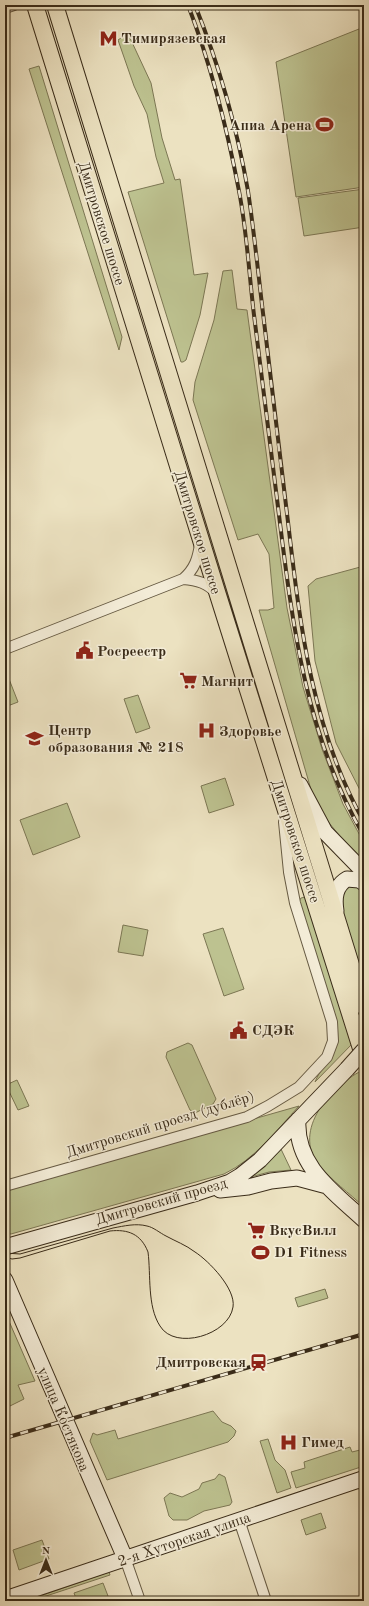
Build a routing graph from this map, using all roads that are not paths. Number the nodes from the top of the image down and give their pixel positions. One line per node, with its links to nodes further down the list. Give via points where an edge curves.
1 (14, 5): 4 (street)
2 (35, 5): 5 (main road, Дмитровское шоссе)
3 (55, 5): 6 (main road, Дмитровское шоссе)
4 (5, 8)
5 (203, 546): 6 (street, via 208,557 217,558 222,554); 7 (street, via 193,569); 8 (main road, Дмитровское шоссе)
6 (223, 546): 10 (main road, Дмитровское шоссе)
7 (183, 579): 8 (street, via 200,581); 9 (street)
8 (218, 595): 11 (main road, Дмитровское шоссе)
9 (5, 649)
10 (293, 771): 12 (main road, via 325,832); 14 (main road, Дмитровское шоссе)
11 (282, 798): 17 (main road, Дмитровское шоссе); 19 (street, Дмитровский проезд (дублёр), via 289,872 295,903 332,1022 333,1041 328,1057 295,1090 250,1115)
12 (364, 872)
13 (364, 883): 14 (main road, via 348,879 338,886 335,904)
14 (338, 924): 15 (main road, Дмитровское шоссе)
15 (364, 1007)
16 (364, 1050): 18 (main road, Дмитровский проезд, bridge)
17 (364, 1058)
18 (298, 1120): 20 (main road, via 304,1156); 21 (main road, Дмитровский проезд, via 260,1160 240,1176)
19 (5, 1186)
20 (328, 1186): 21 (main road, via 297,1178); 22 (main road)
21 (197, 1193): 25 (main road, Дмитровский проезд)
22 (346, 1203): 23 (main road); 24 (main road)
23 (364, 1213)
24 (364, 1220)
25 (5, 1247)
26 (5, 1280): 29 (main road, улица Костякова)
27 (363, 1481): 28 (main road, 2-я Хуторская улица)
28 (239, 1520): 29 (main road, 2-я Хуторская улица); 32 (street)
29 (125, 1558): 30 (main road, 2-я Хуторская улица); 31 (street)
30 (15, 1598)
31 (140, 1601)
32 (266, 1601)

